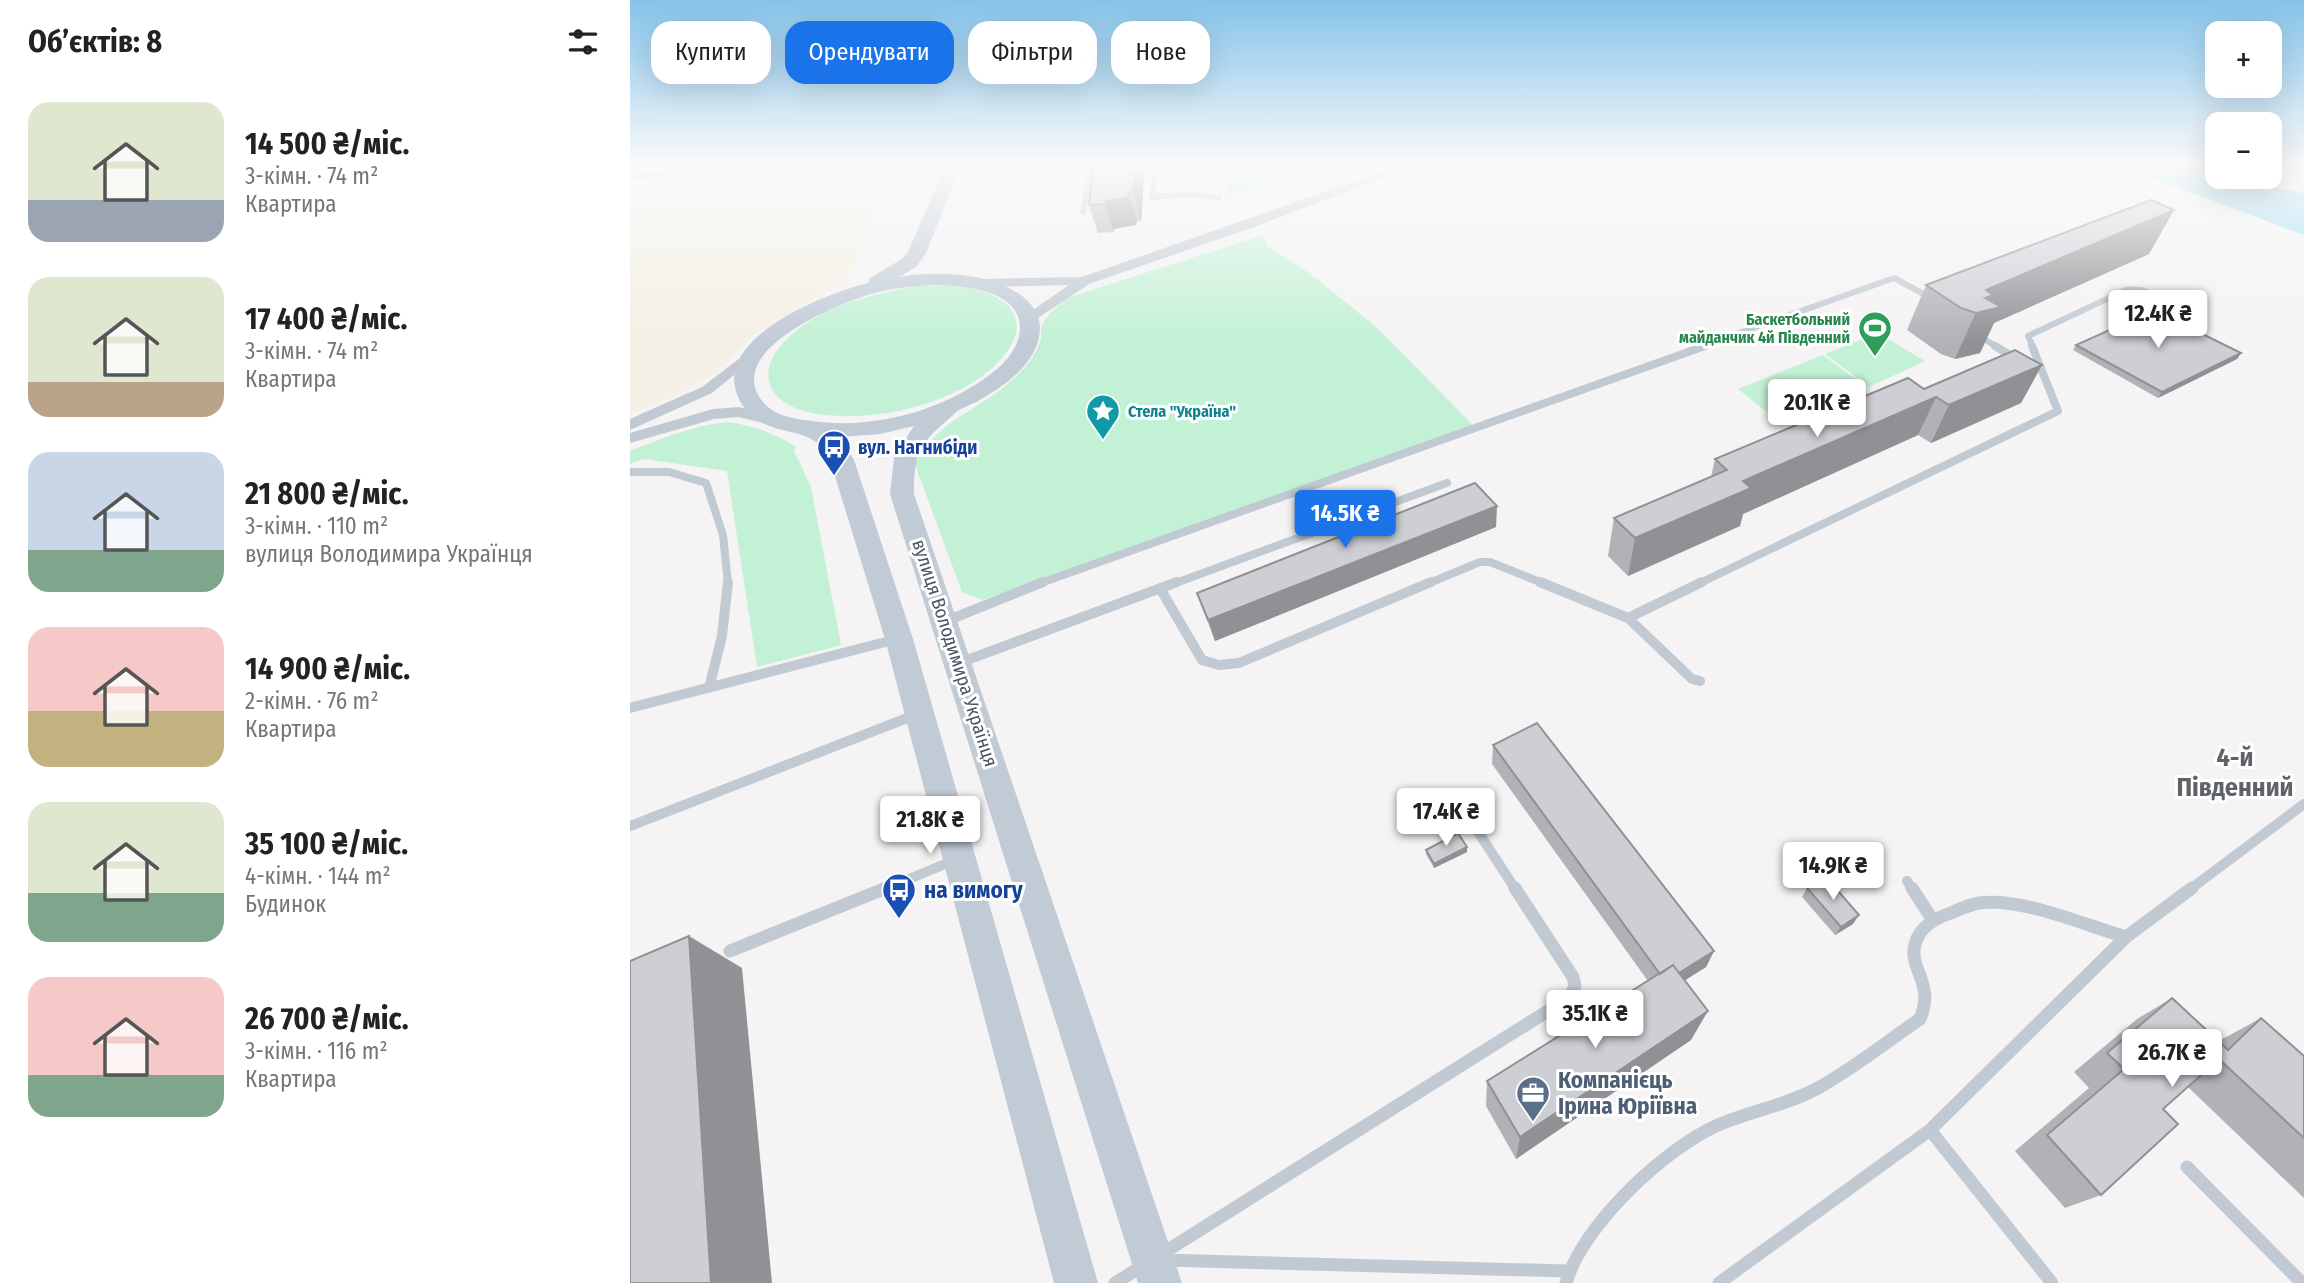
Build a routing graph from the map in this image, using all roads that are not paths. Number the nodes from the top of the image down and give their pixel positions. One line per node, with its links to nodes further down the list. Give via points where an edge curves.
1 (930, 223): 3 (street)
2 (1253, 223): 4 (street)
3 (917, 253): 5 (street, via 937,272); 6 (street, via 889,277)
4 (1083, 281): 5 (street); 9 (street)
5 (980, 284): 6 (street, via 930,280); 9 (street, via 1020,302)
6 (849, 295): 11 (street, via 794,320)
7 (2175, 305): 14 (lane, via 2142,290 2128,289 2028,336)
8 (1945, 306): 23 (lane, via 1894,278)
9 (1030, 317): 15 (street, вулиця Володимира Українця, via 1030,335 1022,354 1004,373)
10 (1981, 337): 12 (lane)
11 (752, 353): 16 (street, вулиця Володимира Українця, via 744,371 747,396 756,409); 17 (street, via 707,390)
12 (2023, 363)
13 (2033, 369): 14 (lane)
14 (2044, 376): 22 (lane, via 2057,411)
15 (959, 402): 16 (street, вулиця Володимира Українця, via 896,423 855,429); 23 (street, вулиця Володимира Українця, via 909,445 902,468 902,494)
16 (784, 424): 18 (street, via 739,412 713,414); 24 (street, вулиця Володимира Українця, via 832,441)
17 (630, 425)
18 (630, 438)
19 (630, 472): 27 (lane, via 653,469 690,476 706,483 711,495 725,545 729,605)
20 (1447, 484): 21 (lane)
21 (1161, 590): 22 (lane, via 1202,660 1219,665 1238,663 1480,562); 25 (lane)
22 (1628, 618): 26 (lane, via 1692,679)
23 (946, 621): 25 (street, вулиця Володимира Українця)
24 (899, 639): 27 (lane); 29 (street, вулиця Володимира Українця)
25 (958, 664): 40 (street, вулиця Володимира Українця)
26 (1700, 681)
27 (709, 688): 28 (lane)
28 (630, 708)
29 (919, 713): 32 (lane); 33 (street, вулиця Володимира Українця)
30 (2304, 804): 36 (lane)
31 (1471, 821): 40 (lane, via 1573,977 1570,997)
32 (630, 826)
33 (959, 859): 37 (lane); 42 (street, вулиця Володимира Українця)
34 (1907, 881): 35 (lane)
35 (1932, 919): 36 (lane, via 1978,904 2003,903); 41 (lane, via 1916,940 1914,951 1927,990 1927,1005 1920,1019 1817,1088 1708,1130 1668,1158 1627,1192 1592,1232)
36 (2126, 937): 38 (lane)
37 (730, 951)
38 (1930, 1130): 44 (lane); 45 (lane)
39 (2187, 1167): 46 (lane)
40 (1156, 1272): 41 (lane); 43 (lane)
41 (1567, 1277)
42 (1076, 1283)
43 (1115, 1283)
44 (1719, 1283)
45 (2052, 1283)
46 (2302, 1283)

